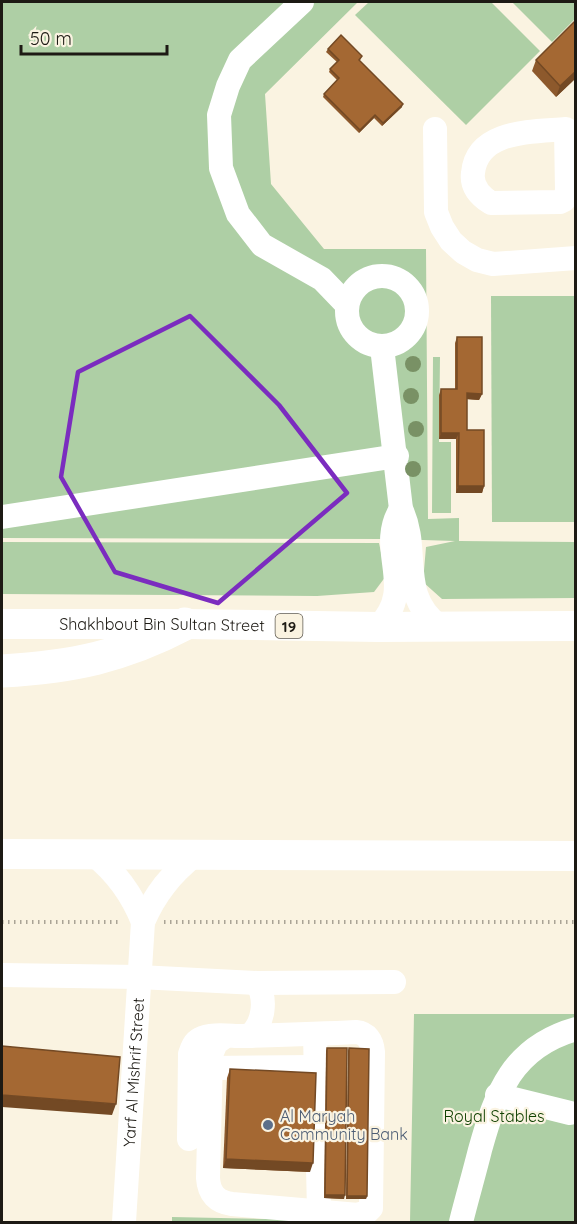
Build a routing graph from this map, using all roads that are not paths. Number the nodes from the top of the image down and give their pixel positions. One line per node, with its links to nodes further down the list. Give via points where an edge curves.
1 (302, 2): 5 (street, via 240,60 219,115 221,168 238,214 262,245)
2 (435, 129): 3 (street, via 436,212 451,241 463,252 493,264)
3 (576, 258)
4 (372, 278): 5 (street); 6 (street, via 360,284); 7 (street, via 381,276 402,283 414,299 417,312 407,336 396,344)
5 (322, 279): 6 (street)
6 (347, 305): 7 (street, via 348,321 354,332 369,344)
7 (382, 346): 8 (street)
8 (397, 456): 9 (street); 10 (street)
9 (401, 508): 13 (street, via 410,531 414,594 424,612); 15 (street, via 391,539 396,595 390,613)
10 (2, 517)
11 (2, 624): 12 (main road, Shakhbout Bin Sultan Street / 19)
12 (185, 624): 15 (main road, Shakhbout Bin Sultan Street / 19); 16 (highway, via 138,647 87,662)
13 (439, 626): 14 (main road, Shakhbout Bin Sultan Street / 19); 15 (main road, Shakhbout Bin Sultan Street / 19)
14 (576, 626)
15 (378, 627)
16 (2, 671)
17 (2, 854): 18 (main road)
18 (93, 854): 19 (main road); 21 (street, Yarf Al Mishrif Street, via 129,891)
19 (196, 854): 20 (main road); 21 (street, Yarf Al Mishrif Street, via 170,877)
20 (576, 856)
21 (143, 922): 22 (street, Yarf Al Mishrif Street)
22 (139, 977): 23 (street); 25 (street); 36 (street, Yarf Al Mishrif Street)
23 (6, 980)
24 (394, 982): 25 (street)
25 (266, 983): 28 (street, via 270,1018); 29 (street, via 259,1026)
26 (576, 1029): 32 (street, via 554,1037 520,1061)
27 (315, 1034): 28 (street); 30 (street); 35 (street, via 361,1033 370,1040 373,1052 370,1208 358,1215)
28 (283, 1035): 29 (street)
29 (238, 1036): 31 (street, via 220,1039 212,1049); 34 (street, via 199,1040 192,1047)
30 (316, 1067): 31 (street); 35 (street)
31 (210, 1068): 35 (street, via 211,1192 226,1203)
32 (497, 1095): 33 (street); 37 (street)
33 (570, 1113)
34 (189, 1139)
35 (319, 1211)
36 (124, 1222)
37 (461, 1222)

